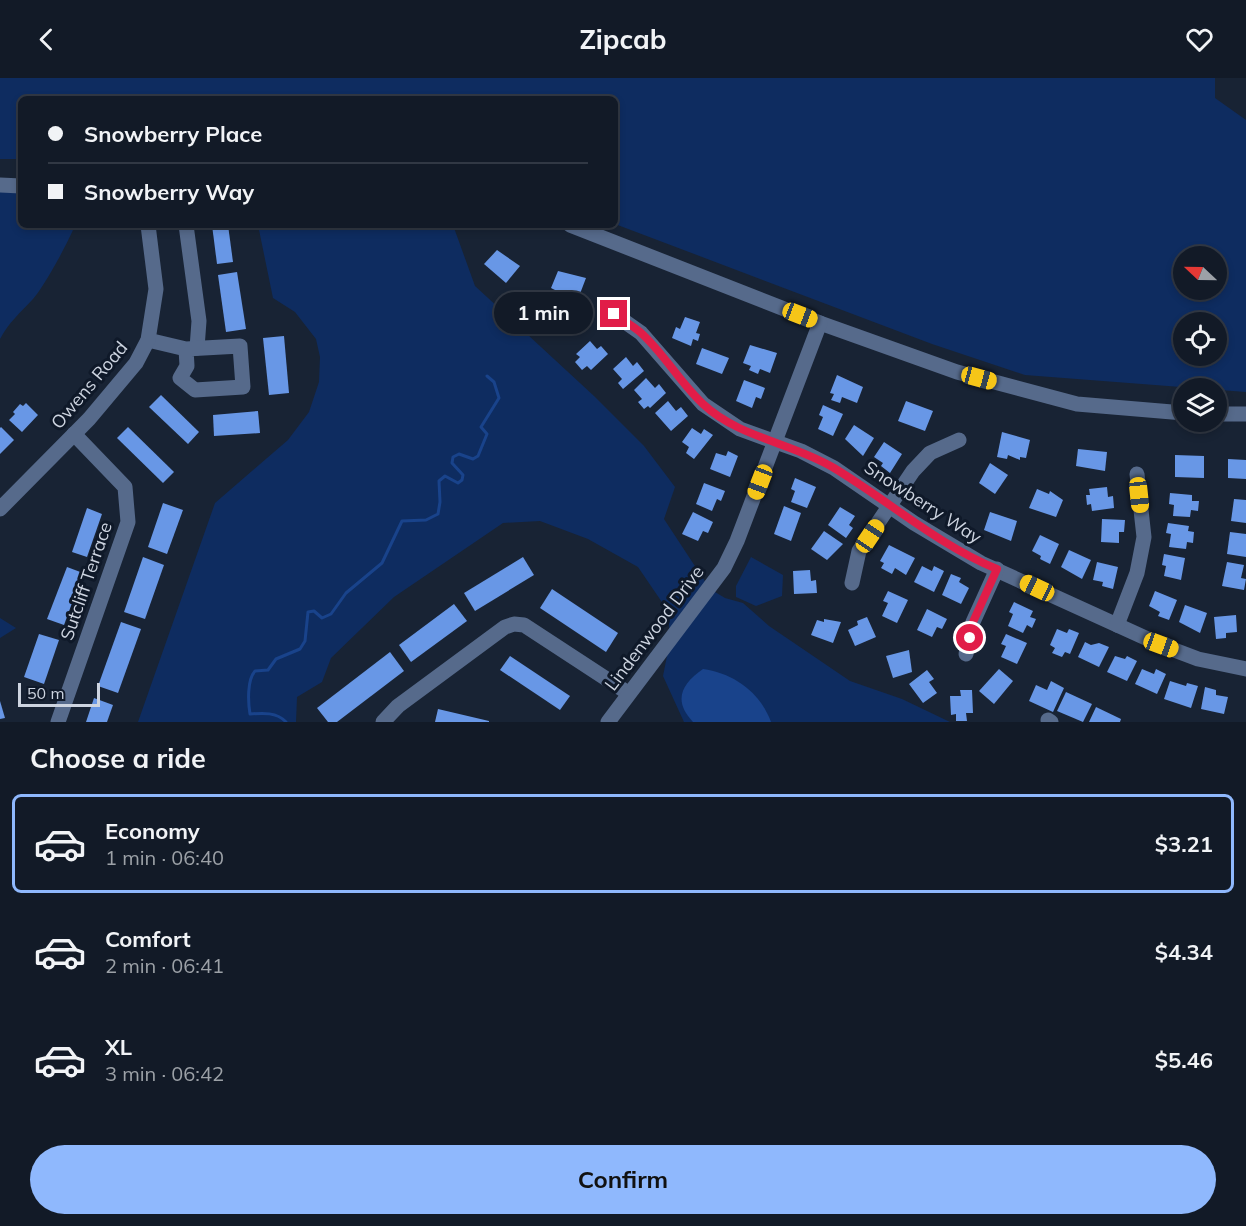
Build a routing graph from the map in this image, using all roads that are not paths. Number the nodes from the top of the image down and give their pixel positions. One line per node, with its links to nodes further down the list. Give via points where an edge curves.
1 (0, 185): 2 (street)
2 (18, 186)
3 (148, 228): 8 (street, Owens Road, via 156,289)
4 (186, 228): 8 (street, via 198,321 191,348)
5 (578, 228): 7 (street)
6 (614, 314): 14 (street, Snowberry Way, via 641,333 703,404 740,429)
7 (820, 323): 9 (street, via 957,372 1077,404); 14 (street, Lindenwood Drive)
8 (148, 340): 12 (street, Owens Road, via 136,363)
9 (1173, 412)
10 (1227, 414): 11 (street)
11 (1246, 414)
12 (74, 435): 17 (street, Owens Road); 24 (street, Sutcliff Terrace, via 125,487 129,510)
13 (959, 440): 16 (street, via 930,453)
14 (775, 442): 16 (street, Snowberry Way, via 834,468); 23 (street, Lindenwood Drive, via 724,568)
15 (1137, 474): 20 (street, via 1144,537 1137,573)
16 (890, 506): 18 (street, Snowberry Way); 19 (street, via 859,551)
17 (0, 509)
18 (997, 569): 20 (street, Snowberry Way); 21 (street, via 973,622)
19 (852, 583)
20 (1117, 625): 22 (street, Snowberry Way, via 1198,659)
21 (966, 654)
22 (1246, 669)
23 (628, 693): 25 (street, via 524,625 514,624 398,706); 26 (street, Lindenwood Drive)
24 (58, 722)
25 (383, 722)
26 (608, 722)

